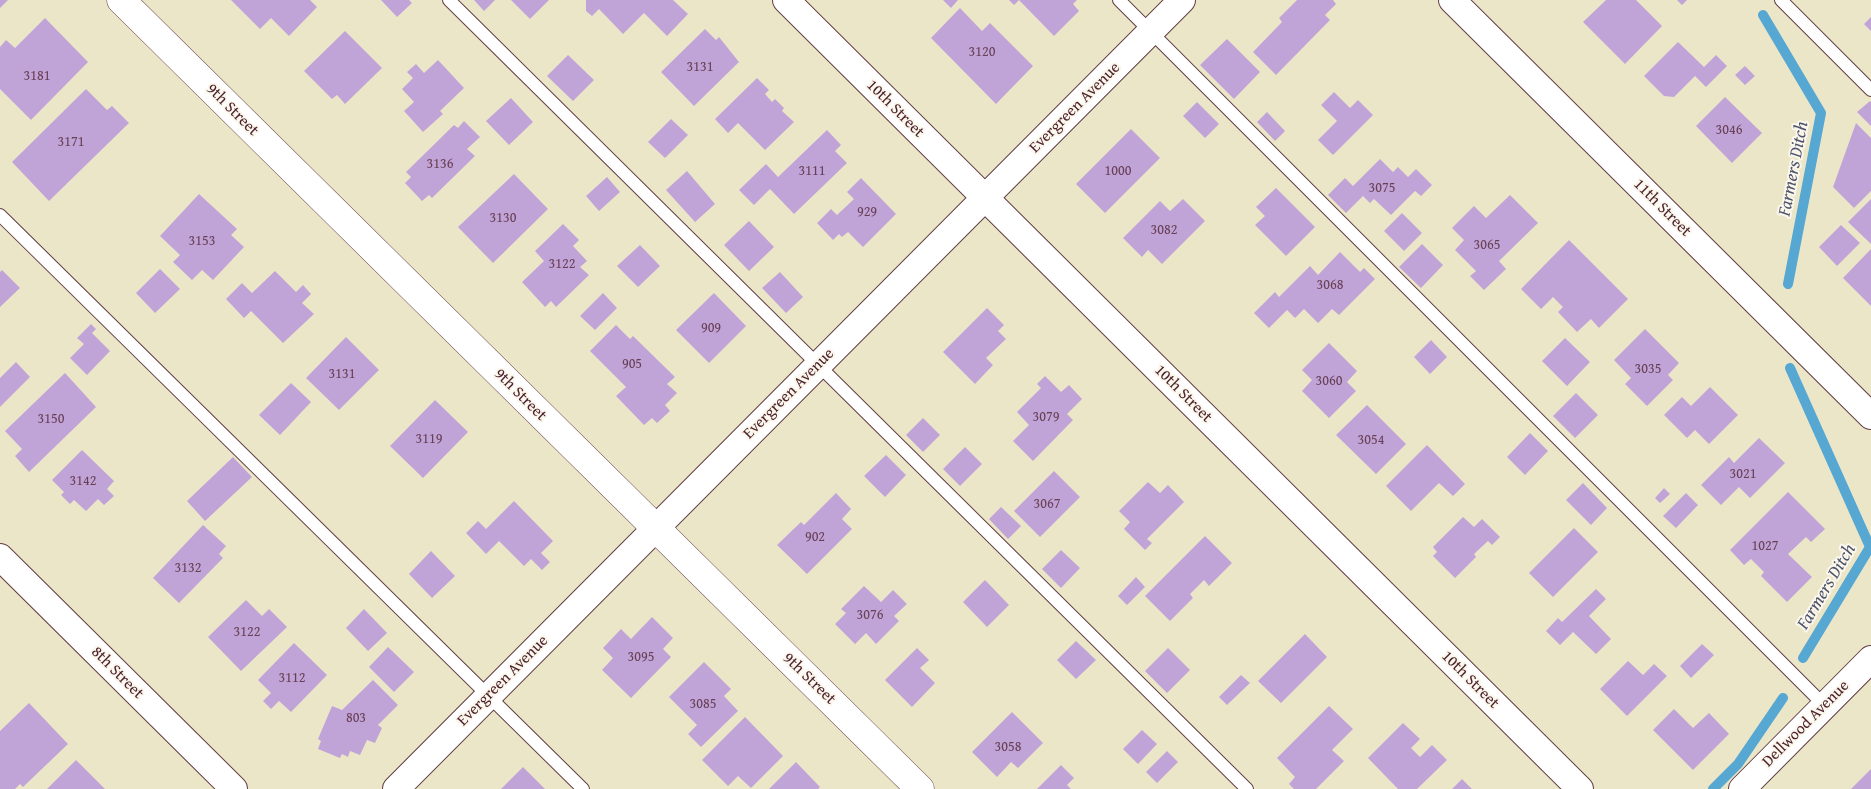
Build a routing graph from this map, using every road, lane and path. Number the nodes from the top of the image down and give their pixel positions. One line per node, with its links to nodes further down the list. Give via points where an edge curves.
1 (121, 0): 14 (street, 9th Street)
2 (449, 0): 12 (lane)
3 (786, 0): 10 (street, 10th Street)
4 (1119, 0): 8 (lane)
5 (1182, 0): 8 (street, Evergreen Avenue)
6 (1452, 0): 13 (street, 11th Street)
7 (1781, 0): 9 (lane)
8 (1152, 31): 10 (street, Evergreen Avenue); 18 (lane)
9 (1871, 90)
10 (985, 198): 12 (street, Evergreen Avenue); 24 (street, 10th Street)
11 (0, 215): 17 (lane)
12 (819, 364): 14 (street, Evergreen Avenue); 23 (lane)
13 (1871, 416)
14 (655, 529): 17 (street, Evergreen Avenue); 22 (street, 9th Street)
15 (0, 557): 19 (street, 8th Street)
16 (1871, 659): 18 (street, Dellwood Avenue)
17 (488, 696): 20 (street, Evergreen Avenue); 21 (lane)
18 (1825, 706): 25 (street, Dellwood Avenue)
19 (234, 789)
20 (396, 789)
21 (583, 789)
22 (920, 789)
23 (1247, 789)
24 (1580, 789)
25 (1742, 789)

